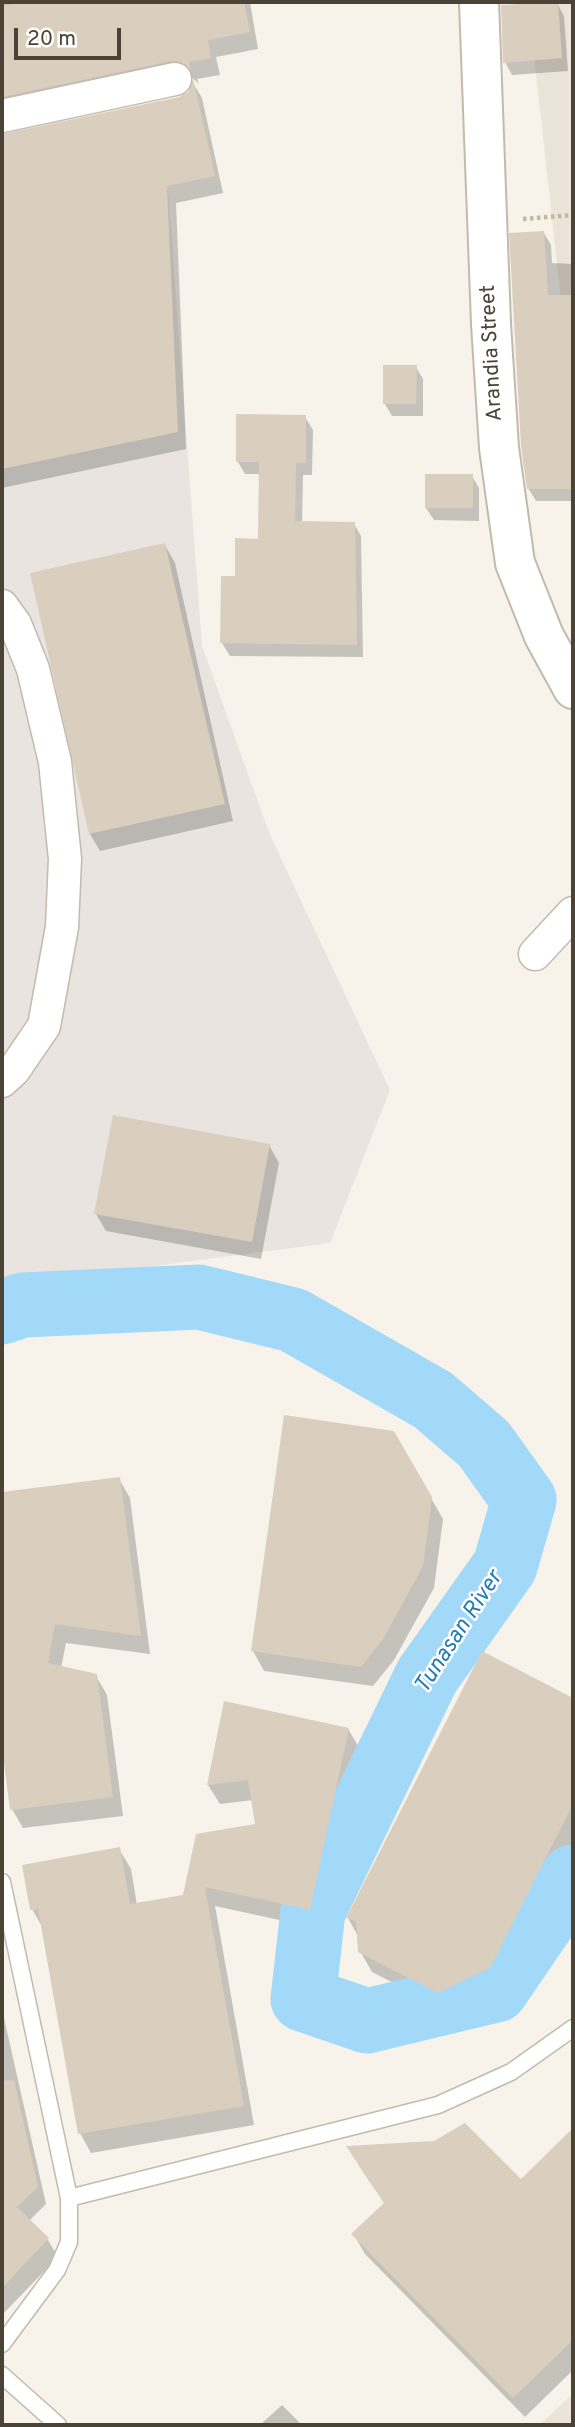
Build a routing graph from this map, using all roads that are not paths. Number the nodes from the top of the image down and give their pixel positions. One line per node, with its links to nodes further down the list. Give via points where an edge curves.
1 (480, 2): 5 (street, Arandia Street, via 499,448 515,563 544,636)
2 (175, 79): 3 (street)
3 (2, 116)
4 (2, 606): 8 (street, via 15,624 33,669 55,762 65,859 62,927 44,1027)
5 (573, 689)
6 (573, 913): 7 (street)
7 (535, 954)
8 (2, 1081)
9 (2, 1882): 11 (lane)
10 (573, 2028): 11 (lane, via 511,2073 438,2105)
11 (69, 2198): 12 (lane, via 69,2242 57,2270)
12 (2, 2344)
13 (2, 2375): 14 (lane)
14 (58, 2425)

